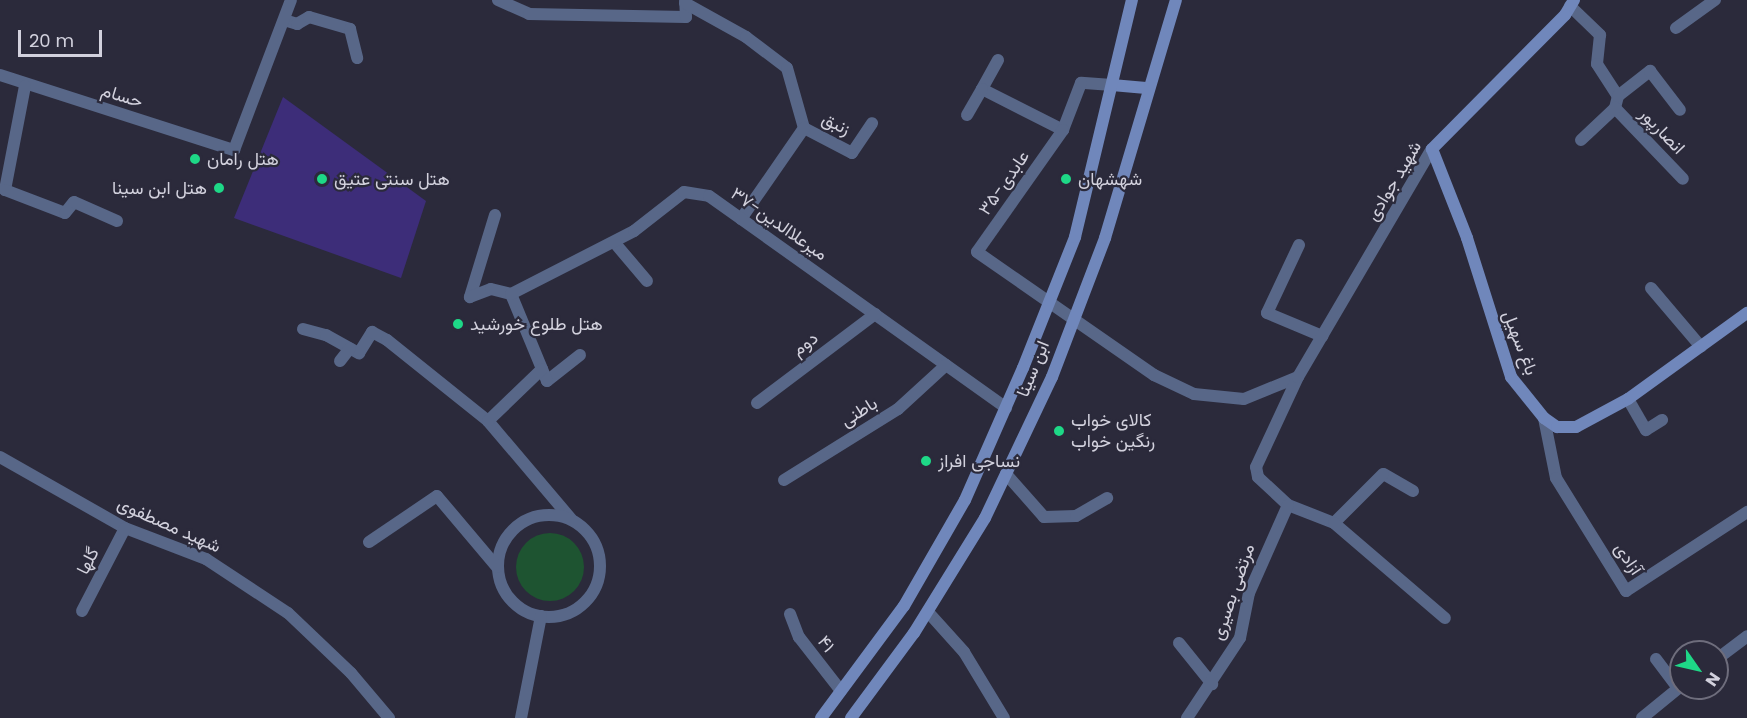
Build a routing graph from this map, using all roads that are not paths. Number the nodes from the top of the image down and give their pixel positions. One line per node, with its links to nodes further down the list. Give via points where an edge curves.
1 (291, 0): 8 (street)
2 (498, 0): 6 (street, via 529,14 686,18)
3 (1132, 0): 13 (main road, ابن سینا)
4 (1176, 0): 15 (main road, ابن سینا)
5 (1715, 0): 9 (street)
6 (685, 2): 21 (street, via 746,37 787,68)
7 (1572, 3): 17 (street, انصارپور, via 1600,35 1598,64); 24 (main road, شهید جوادی)
8 (284, 20): 10 (street, via 297,24 309,17 350,29); 14 (street, حسام, via 234,150)
9 (1676, 28)
10 (357, 58)
11 (998, 60): 16 (street)
12 (0, 75): 14 (street, حسام)
13 (1112, 85): 15 (main road); 22 (street, ۳۵-عابدی, via 1081,83); 34 (main road, ابن سینا, via 1075,237)
14 (25, 86): 28 (street, via 5,190 65,213 74,202)
15 (1149, 88): 37 (main road, ابن سینا, via 1105,238)
16 (982, 89): 19 (street); 22 (street)
17 (1617, 102): 18 (street, انصارپور, via 1650,71); 23 (street, انصارپور); 25 (street, انصارپور)
18 (1680, 110)
19 (967, 115)
20 (872, 123): 21 (street, زنبق, via 852,153)
21 (804, 128): 27 (street)
22 (1063, 130): 34 (street, ۳۵-عابدی, via 977,252)
23 (1581, 140)
24 (1432, 148): 39 (street, شهید جوادی); 50 (main road, باغ سهیل, via 1467,238 1511,377)
25 (1683, 179)
26 (495, 215): 33 (street, via 470,297 491,289)
27 (741, 219): 29 (street, ۳۷-میرعلاالدین, via 709,196 684,192); 35 (street, ۳۷-میرعلاالدین)
28 (117, 221)
29 (614, 242): 31 (street); 33 (street, ۳۷-میرعلاالدین)
30 (1299, 245): 39 (street, via 1267,313)
31 (648, 281)
32 (1651, 288): 40 (street)
33 (511, 294): 45 (street)
34 (1050, 301): 37 (street); 49 (main road, ابن سینا)
35 (875, 314): 44 (street, ۳۷-میرعلاالدین); 48 (street, دوم)
36 (1747, 314): 40 (main road)
37 (1072, 317): 46 (street, via 1154,375 1194,394 1244,399); 54 (main road, ابن سینا, via 1052,377)
38 (303, 329): 41 (street)
39 (1322, 336): 46 (street, شهید جوادی)
40 (1701, 347): 47 (main road)
41 (350, 348): 43 (street); 52 (street, via 359,353 372,332)
42 (580, 355): 45 (street, via 547,381)
43 (340, 361)
44 (946, 365): 49 (street, ۳۷-میرعلاالدین); 55 (street, باطنی, via 898,409)
45 (542, 369): 52 (street)
46 (1298, 377): 58 (street, شهید جوادی, via 1256,467 1258,477)
47 (1628, 399): 50 (main road, via 1576,427 1557,427); 51 (street, via 1646,430)
48 (756, 403)
49 (1006, 408): 76 (main road, ابن سینا, via 960,510 904,606)
50 (1544, 418): 59 (street, آزادی, via 1556,477 1626,591)
51 (1662, 420)
52 (488, 421): 60 (street)
53 (0, 457): 62 (street, شهید مصطفوی)
54 (1006, 474): 57 (street, via 1044,517 1076,516); 66 (main road, ابن سینا, via 985,518)
55 (784, 480)
56 (1413, 491): 61 (street, via 1383,474)
57 (1107, 498)
58 (1288, 505): 61 (street, شهید جوادی); 75 (street, مرتضی بصیری, via 1249,592 1240,638)
59 (1747, 512)
60 (571, 519): 64 (street, via 538,515 521,522 504,542); 68 (street, via 594,541 599,556 595,588 572,611)
61 (1334, 523): 69 (street, شهید جوادی)
62 (125, 528): 65 (street, گلها); 78 (street, شهید مصطفوی, via 206,558 288,613 351,673)
63 (369, 542): 64 (street, via 436,496)
64 (497, 567): 68 (street, via 510,600)
65 (82, 610)
66 (928, 612): 81 (main road, ابن سینا); 82 (street, via 964,652)
67 (790, 614): 76 (street, ۴۱, via 799,637)
68 (541, 616): 79 (street)
69 (1445, 618)
70 (1747, 636): 72 (street)
71 (1179, 643): 75 (street)
72 (1729, 650)
73 (1656, 659): 74 (street)
74 (1669, 674)
75 (1212, 684): 83 (street, مرتضی بصیری)
76 (841, 691): 80 (main road, ابن سینا)
77 (1669, 696): 84 (street)
78 (388, 718)
79 (521, 718)
80 (821, 718)
81 (851, 718)
82 (1004, 718)
83 (1187, 718)
84 (1642, 718)

